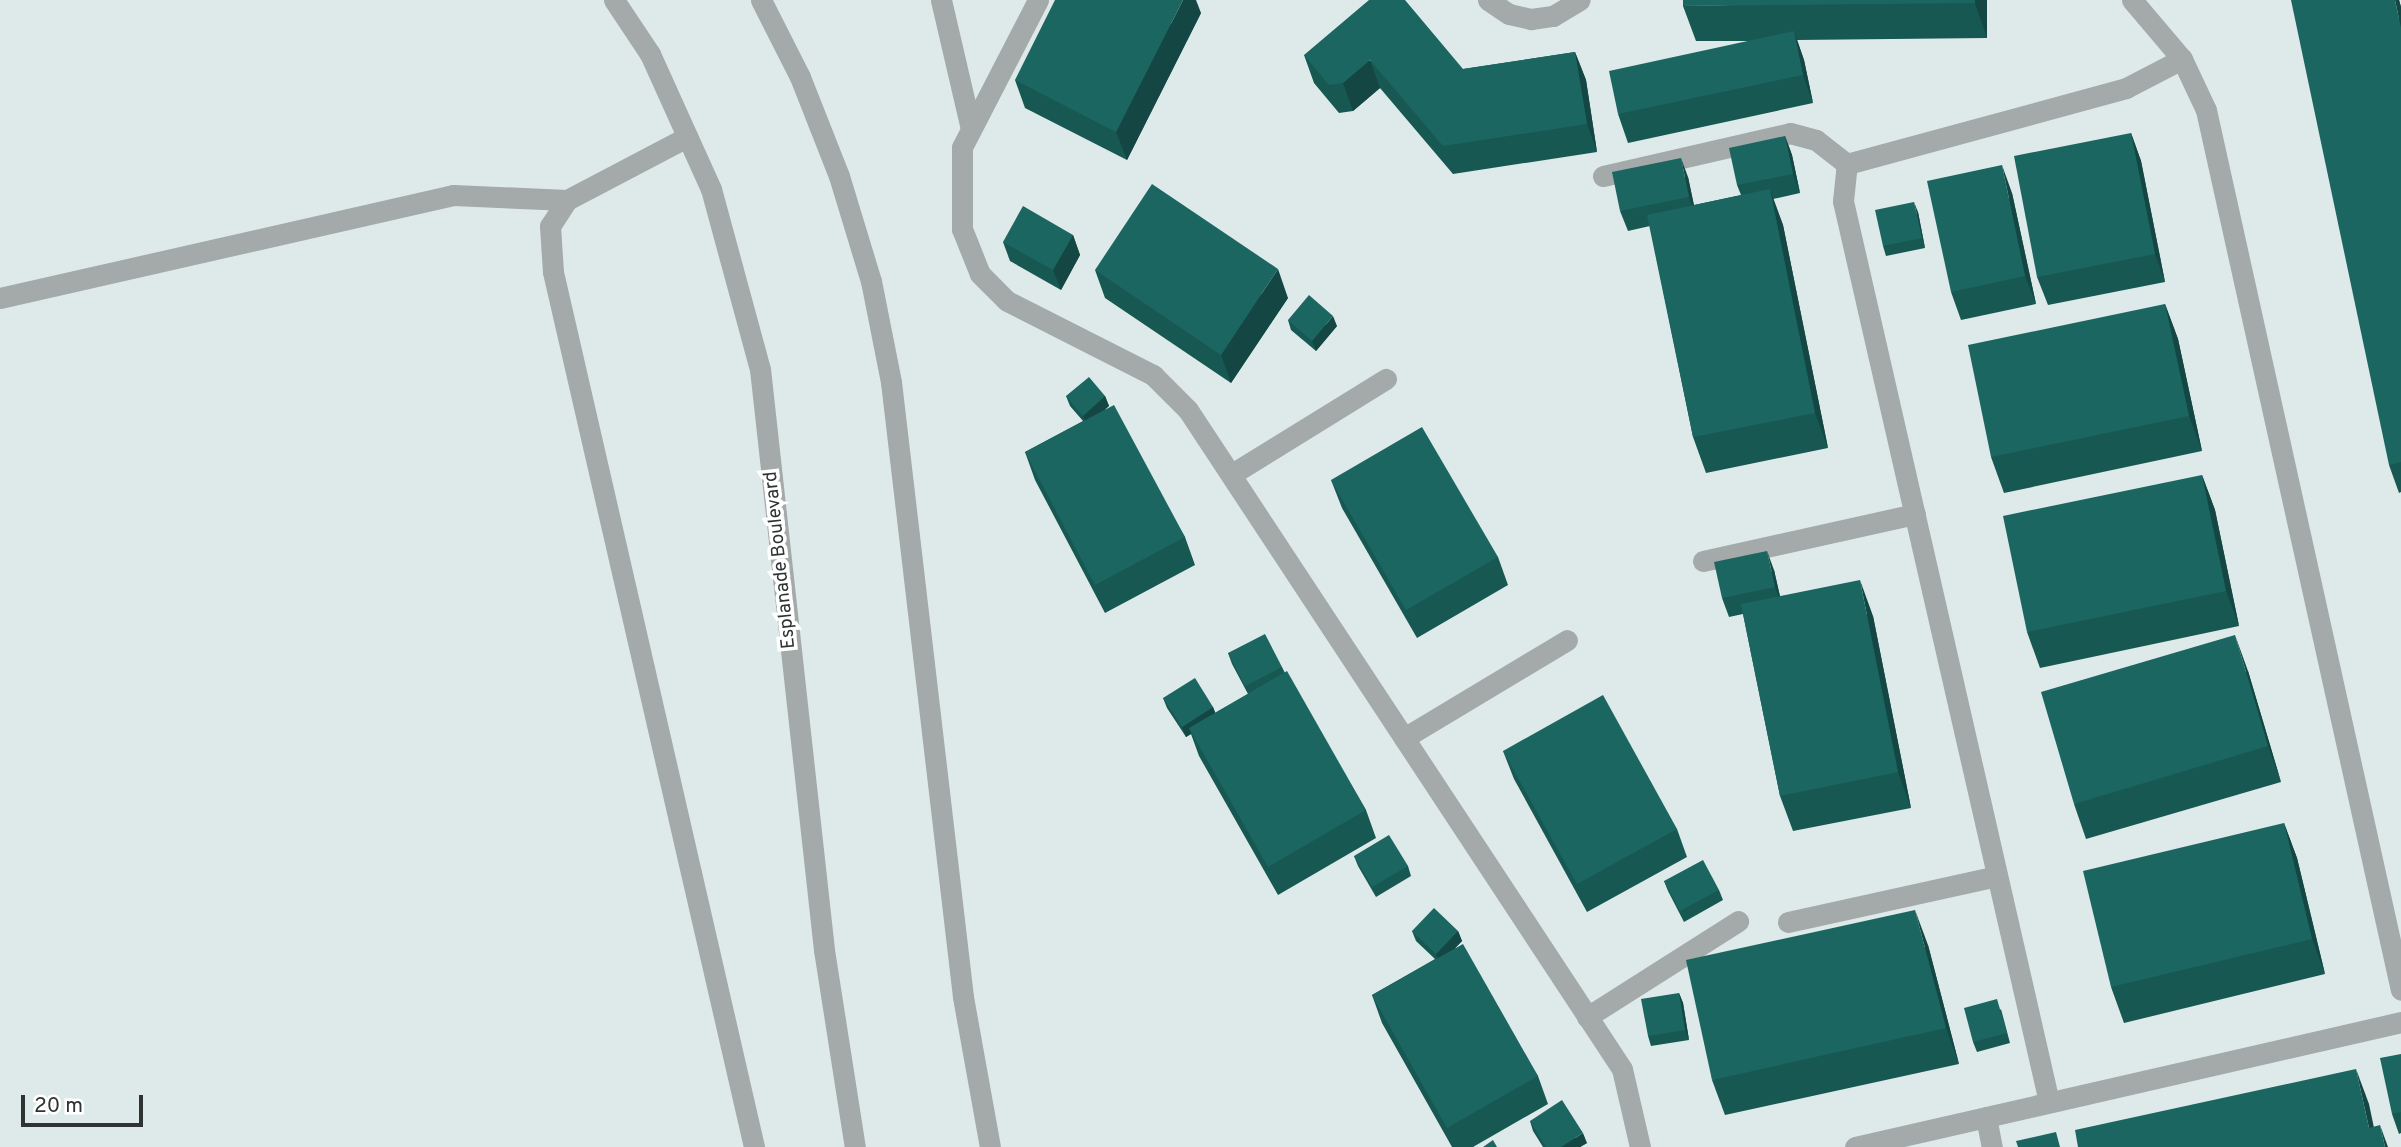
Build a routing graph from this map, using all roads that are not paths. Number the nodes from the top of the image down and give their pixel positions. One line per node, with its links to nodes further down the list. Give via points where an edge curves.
1 (614, 0): 10 (street, Esplanade Boulevard, via 650,54)
2 (761, 0): 31 (street, via 800,77 839,176 876,306 891,382 963,997)
3 (941, 0): 9 (street)
4 (1038, 0): 9 (street)
5 (1488, 0): 6 (street, via 1509,14 1531,19 1553,16)
6 (1580, 0)
7 (2132, 0): 8 (street)
8 (2182, 59): 11 (street, via 2126,88); 24 (street, via 2206,110)
9 (971, 129): 16 (street, via 962,147 959,193 962,229 980,274 1007,301 1153,374 1188,410)
10 (687, 137): 13 (street); 30 (street, Esplanade Boulevard, via 711,189 760,369 824,950)
11 (1847, 164): 12 (street, via 1816,140 1790,133); 17 (street, via 1843,201)
12 (1603, 176)
13 (566, 200): 14 (street, via 453,195); 29 (street, via 550,226 553,272)
14 (0, 298)
15 (1386, 379): 16 (street)
16 (1232, 474): 20 (street)
17 (1915, 514): 18 (street); 21 (street)
18 (1703, 561)
19 (1567, 640): 20 (street)
20 (1404, 738): 25 (street)
21 (1997, 876): 23 (street); 27 (street)
22 (1738, 921): 25 (street)
23 (1788, 922)
24 (2401, 990)
25 (1587, 1017): 32 (street, via 1622,1069)
26 (2401, 1022): 27 (street)
27 (2049, 1102): 28 (street)
28 (1986, 1117): 33 (street); 34 (street)
29 (754, 1147)
30 (855, 1147)
31 (990, 1147)
32 (1640, 1147)
33 (1855, 1147)
34 (1993, 1147)

